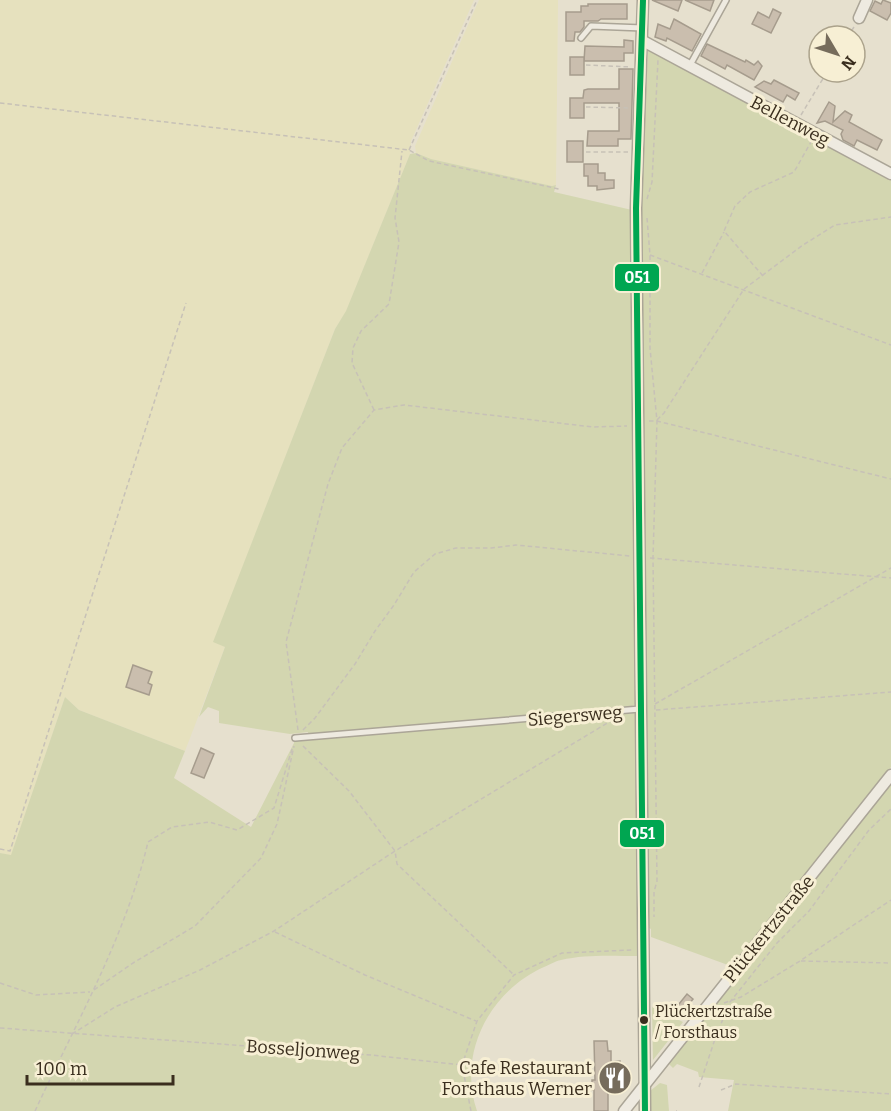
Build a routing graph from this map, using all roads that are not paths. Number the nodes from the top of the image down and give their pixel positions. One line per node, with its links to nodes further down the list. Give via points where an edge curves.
1 (643, 0): 5 (street)
2 (726, 0): 8 (lane)
3 (867, 0): 4 (street)
4 (859, 18)
5 (643, 28): 6 (lane, via 591,26); 7 (street)
6 (581, 38)
7 (643, 41): 8 (street, Bellenweg); 10 (street, via 636,207)
8 (689, 67): 9 (street, Bellenweg)
9 (891, 174)
10 (640, 710): 11 (lane, Siegersweg); 13 (street)
11 (295, 738)
12 (891, 775): 13 (street, Plückertzstraße)
13 (645, 1086): 14 (street, Plückertzstraße); 15 (street)
14 (624, 1111)
15 (645, 1111)

